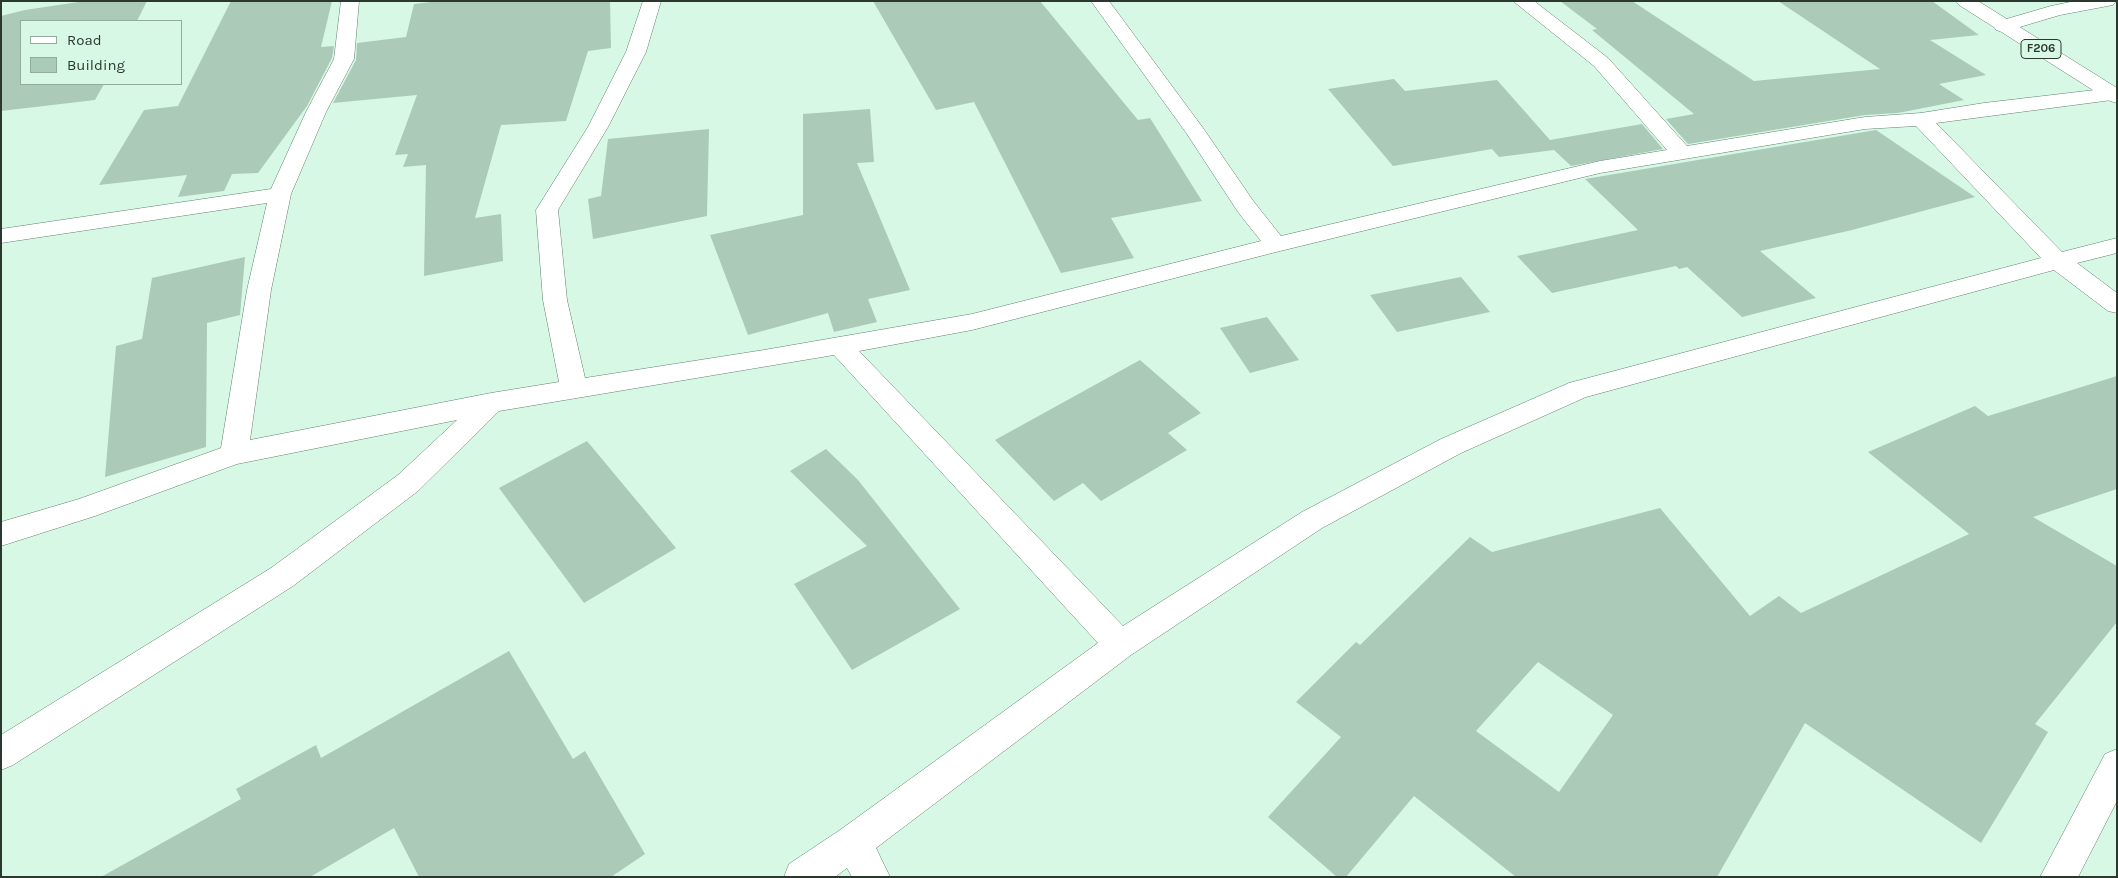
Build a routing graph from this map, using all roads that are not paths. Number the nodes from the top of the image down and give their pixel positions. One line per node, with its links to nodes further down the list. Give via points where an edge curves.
1 (350, 1): 11 (street, via 344,59 316,112)
2 (652, 1): 18 (street, via 632,61 598,127 546,210 554,300)
3 (1100, 1): 13 (street)
4 (1522, 1): 10 (street, via 1601,62)
5 (1964, 1): 7 (street, F206)
6 (2107, 1): 7 (street, via 2057,10)
7 (2003, 26): 8 (street, F206)
8 (2114, 95): 9 (street)
9 (1921, 119): 10 (street, via 1865,123); 15 (street)
10 (1681, 153): 13 (street, via 1600,167)
11 (280, 194): 12 (street); 20 (street, via 259,290)
12 (1, 236)
13 (1276, 245): 17 (street, via 972,322)
14 (2117, 245): 15 (street)
15 (2056, 260): 16 (street); 22 (street, via 1578,390 1451,446 1312,520)
16 (2117, 305)
17 (840, 346): 18 (street); 22 (street)
18 (574, 389): 19 (street)
19 (491, 403): 20 (street); 23 (street, via 408,483 282,577)
20 (234, 454): 21 (street, via 85,508)
21 (1, 534)
22 (1120, 645): 25 (street)
23 (1, 754)
24 (2117, 765): 28 (street)
25 (853, 843): 26 (street); 27 (street)
26 (802, 877)
27 (872, 877)
28 (2058, 877)

